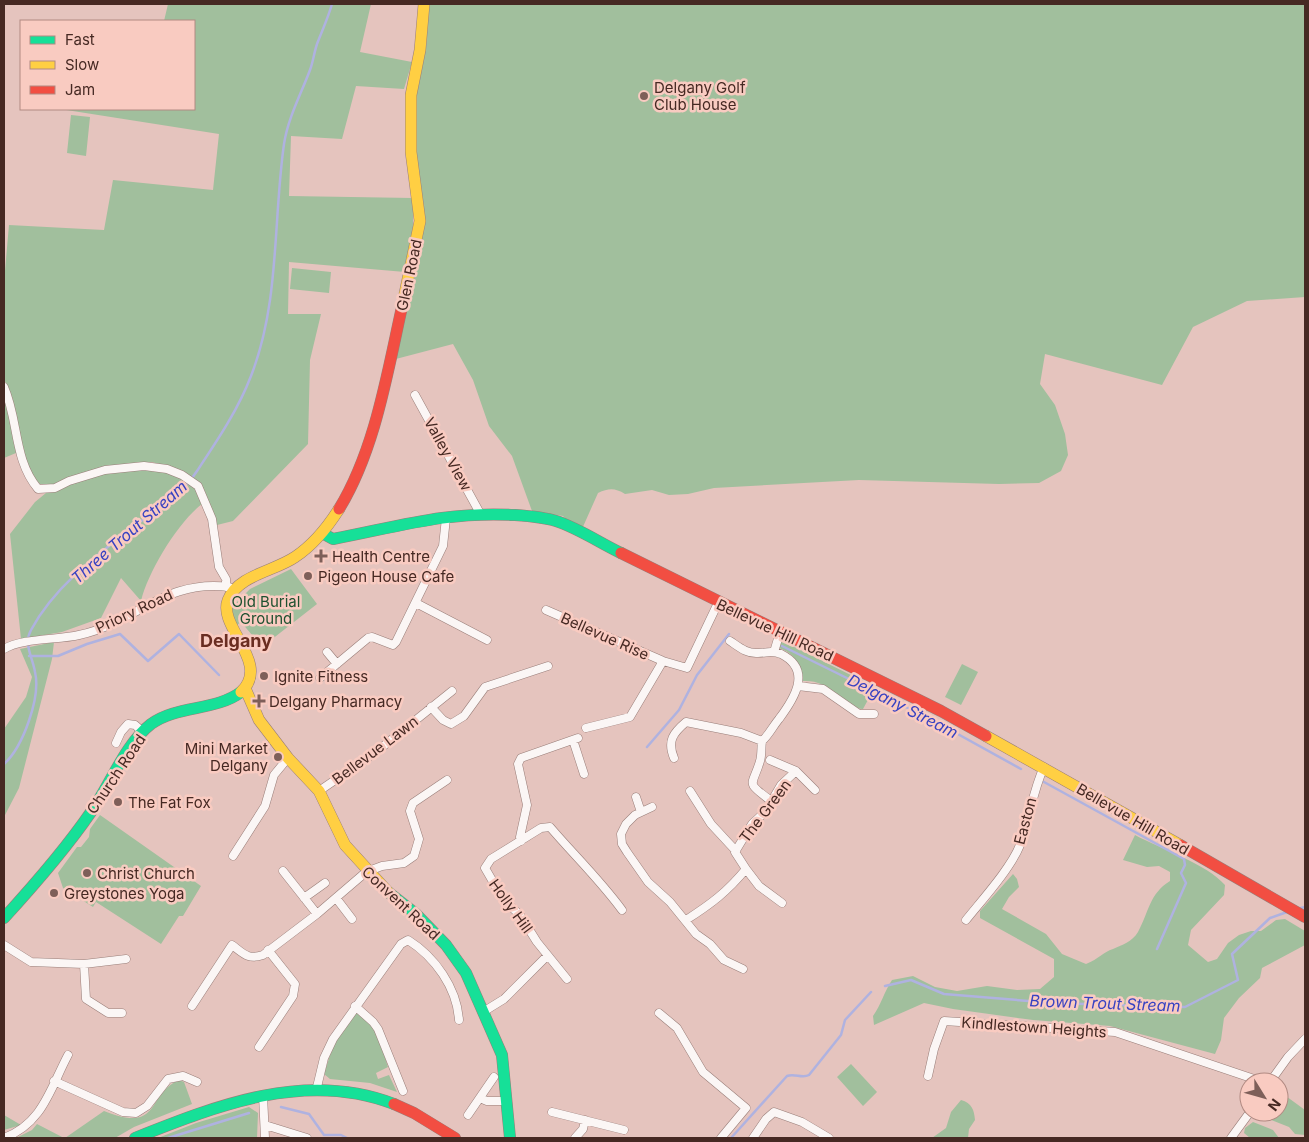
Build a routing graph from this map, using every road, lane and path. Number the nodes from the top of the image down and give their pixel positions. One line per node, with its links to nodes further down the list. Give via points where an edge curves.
1 (424, 4): 6 (street, Glen Road, via 420,50 411,95 411,154 420,220 416,247 363,462 350,492)
2 (4, 387): 7 (street, via 20,456 28,477 38,489 55,488 105,470 144,466 167,468 198,486 215,528 219,567)
3 (415, 395): 4 (street, Valley View)
4 (480, 515): 5 (street, Bellevue Hill Road); 8 (street, Bellevue Hill Road, via 556,521)
5 (446, 518): 6 (street, Bellevue Hill Road, via 417,520 333,539); 9 (street, via 443,546)
6 (322, 533): 7 (street, Glen Road, via 288,562)
7 (231, 588): 14 (street, Priory Road, via 201,585 182,589 101,628); 22 (street, via 226,610 248,660 249,675)
8 (718, 603): 11 (street, Bellevue Hill Road); 17 (street, Bellevue Rise, via 687,668)
9 (416, 604): 12 (street); 18 (street, via 394,645 368,638)
10 (546, 610): 17 (street, Bellevue Rise)
11 (780, 632): 16 (street); 33 (street, Bellevue Hill Road, via 879,679)
12 (487, 640)
13 (730, 641): 16 (street, via 757,654)
14 (4, 649)
15 (327, 652): 18 (street)
16 (774, 652): 21 (street, via 794,664)
17 (663, 661): 26 (street, Bellevue Rise, via 630,716)
18 (337, 664): 20 (street)
19 (548, 666): 24 (street, Bellevue Lawn, via 485,688 464,716 451,724)
20 (320, 678)
21 (798, 686): 25 (street, via 823,689 859,714); 28 (street, via 787,708)
22 (245, 688): 27 (street, Church Road, via 228,699 165,715); 30 (street, Convent Road, via 259,720)
23 (452, 691): 24 (street, Bellevue Lawn)
24 (431, 707): 38 (street, Bellevue Lawn, via 376,752)
25 (874, 714)
26 (586, 728)
27 (143, 732): 29 (street, via 128,724); 57 (street, Church Road, via 91,812 49,868)
28 (762, 740): 31 (street, via 686,722 671,739); 41 (street, via 760,761 752,778 754,787)
29 (116, 742)
30 (288, 758): 38 (street, Convent Road); 46 (street, via 274,775 265,806)
31 (674, 758)
32 (770, 760): 34 (street, The Green)
33 (1044, 767): 56 (street, Bellevue Hill Road); 60 (street, Easton, via 1034,787 1014,858)
34 (796, 771): 37 (street, The Green); 41 (street, The Green)
35 (584, 774): 44 (street, via 576,739 521,758 518,764 526,805)
36 (447, 780): 49 (street, via 414,803 410,811 419,839 414,856 397,866 382,866)
37 (815, 790)
38 (319, 791): 49 (street, Convent Road, via 340,836)
39 (690, 791): 45 (street, The Green, via 715,829)
40 (636, 797): 43 (street)
41 (770, 800): 45 (street, The Green)
42 (652, 807): 43 (street)
43 (641, 812): 59 (street, via 626,824 620,834 622,844 648,882)
44 (521, 840): 54 (street, Holly Hill, via 541,828 550,827); 63 (street, Holly Hill, via 492,859 485,868 503,899 520,915)
45 (736, 851): 47 (street, The Green)
46 (233, 856)
47 (746, 869): 53 (street, The Green, via 760,886); 59 (street, via 722,896)
48 (283, 871): 51 (street)
49 (366, 872): 52 (street); 70 (street, Convent Road, via 416,914 446,945 466,973)
50 (325, 882): 51 (street)
51 (304, 898): 55 (street)
52 (336, 898): 55 (street); 58 (street)
53 (782, 902)
54 (622, 910)
55 (317, 914): 62 (street)
56 (1304, 917)
57 (4, 918)
58 (352, 919)
59 (686, 920): 66 (street, via 724,960)
60 (966, 920)
61 (4, 945): 65 (street, via 31,962)
62 (268, 950): 68 (street, via 255,958 245,957 232,946); 75 (street, via 294,984 293,996)
63 (548, 956): 67 (street, Holly Hill); 70 (street, via 504,999)
64 (126, 959): 65 (street)
65 (84, 964): 71 (street, via 86,999 108,1013)
66 (743, 968)
67 (567, 979)
68 (192, 1006)
69 (355, 1006): 73 (street, via 400,944 408,940 421,948 449,985 459,1010); 83 (street, via 333,1038 324,1058); 84 (street, via 378,1029)
70 (483, 1012): 87 (street, Convent Road, via 502,1055)
71 (122, 1013)
72 (659, 1013): 101 (street, via 677,1028 703,1072 746,1108)
73 (459, 1020)
74 (1305, 1040): 77 (street)
75 (259, 1046)
76 (68, 1055): 81 (street)
77 (1277, 1072)
78 (1239, 1074): 79 (street, Kindlestown Heights, via 1115,1032 944,1021)
79 (928, 1076)
80 (494, 1078): 86 (street)
81 (54, 1081): 82 (street, via 124,1112 136,1113 147,1106 168,1079 183,1076); 94 (street, via 31,1123 20,1132)
82 (197, 1082)
83 (318, 1087): 85 (street); 98 (street, via 352,1091 394,1102 432,1121)
84 (403, 1091)
85 (263, 1095): 92 (street); 95 (street, via 192,1114)
86 (480, 1098): 87 (street, via 488,1102); 89 (street)
87 (507, 1101): 99 (street, Convent Road)
88 (552, 1112): 90 (street)
89 (468, 1115)
90 (585, 1120): 93 (street); 100 (street, via 583,1129)
91 (1243, 1122): 104 (street)
92 (265, 1125): 96 (street); 97 (street)
93 (624, 1130)
94 (4, 1138)
95 (135, 1138)
96 (265, 1138)
97 (307, 1138)
98 (455, 1138)
99 (510, 1138)
100 (575, 1138)
101 (721, 1138)
102 (753, 1138): 103 (street, via 774,1112 802,1122)
103 (828, 1138)
104 (1232, 1138)

